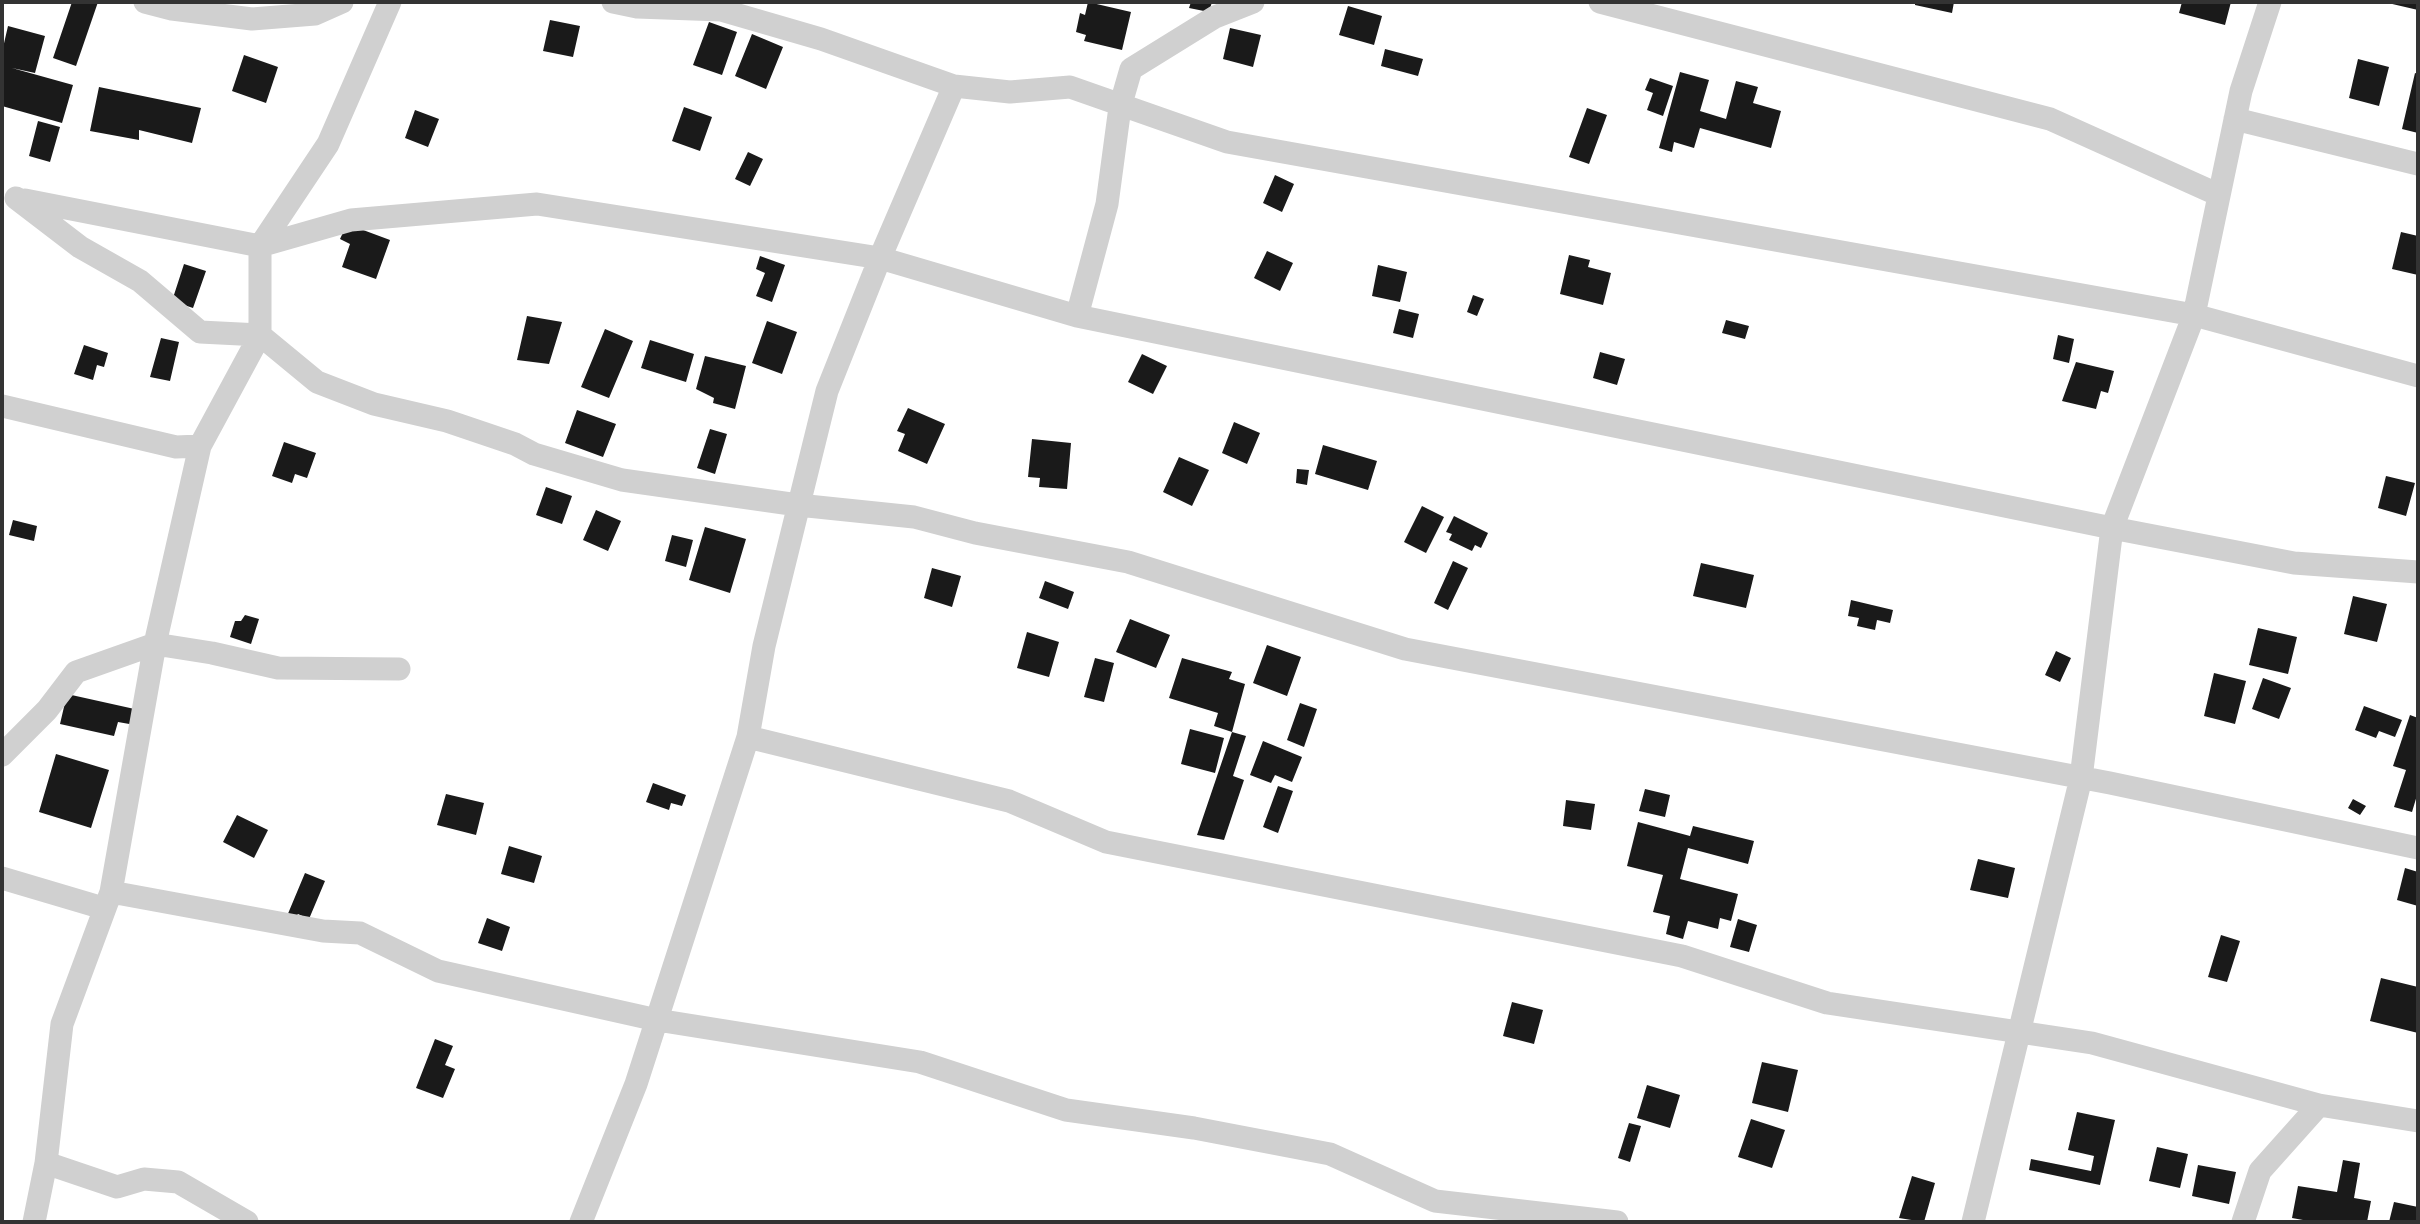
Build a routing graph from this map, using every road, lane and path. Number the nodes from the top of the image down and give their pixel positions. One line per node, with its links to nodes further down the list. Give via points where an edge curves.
1 (145, 2): 2 (street, via 252,19 316,14)
2 (342, 2)
3 (390, 2): 14 (street, via 328,144)
4 (613, 2): 8 (street, via 721,10)
5 (1253, 2): 9 (street, via 1215,17 1131,69)
6 (1600, 2): 13 (street, via 2050,119)
7 (2270, 2): 10 (street)
8 (954, 86): 9 (street, via 1010,93 1070,87); 15 (street)
9 (1120, 107): 16 (street, via 1227,142); 17 (street, via 1107,204)
10 (2235, 118): 11 (street); 13 (street)
11 (2418, 164)
12 (9, 195): 14 (street); 18 (street, via 80,247 140,281 200,332)
13 (2219, 195): 16 (street)
14 (260, 246): 15 (street, via 351,220 537,204); 18 (street)
15 (880, 258): 17 (street); 22 (street, via 827,391)
16 (2194, 315): 19 (street); 23 (street)
17 (1077, 317): 23 (street)
18 (260, 335): 21 (street); 22 (street, via 317,382 374,404 447,421 622,481)
19 (2418, 376)
20 (2, 406): 21 (street, via 176,447)
21 (200, 446): 25 (street)
22 (798, 505): 27 (street, via 764,646); 29 (street, via 914,517 1128,562 1405,649)
23 (2112, 528): 24 (street, via 2294,564); 29 (street)
24 (2418, 572)
25 (155, 644): 26 (street, via 278,668); 28 (street, via 76,672 47,710); 32 (street)
26 (399, 670)
27 (748, 737): 33 (street); 34 (street, via 1009,800 1106,842 1682,956 1827,1003)
28 (2, 755)
29 (2081, 778): 30 (street); 34 (street)
30 (2418, 848)
31 (2, 878): 32 (street)
32 (107, 900): 33 (street, via 360,933 438,971); 37 (street, via 62,1024)
33 (657, 1020): 40 (street); 41 (street, via 920,1062 1066,1110 1330,1154 1435,1201)
34 (2019, 1032): 35 (street, via 2092,1043); 42 (street)
35 (2319, 1105): 36 (street); 43 (street, via 2260,1171)
36 (2418, 1121)
37 (46, 1163): 38 (street); 39 (street, via 117,1187 144,1179 178,1182)
38 (34, 1222)
39 (247, 1222)
40 (581, 1222)
41 (1617, 1222)
42 (1973, 1222)
43 (2244, 1222)

